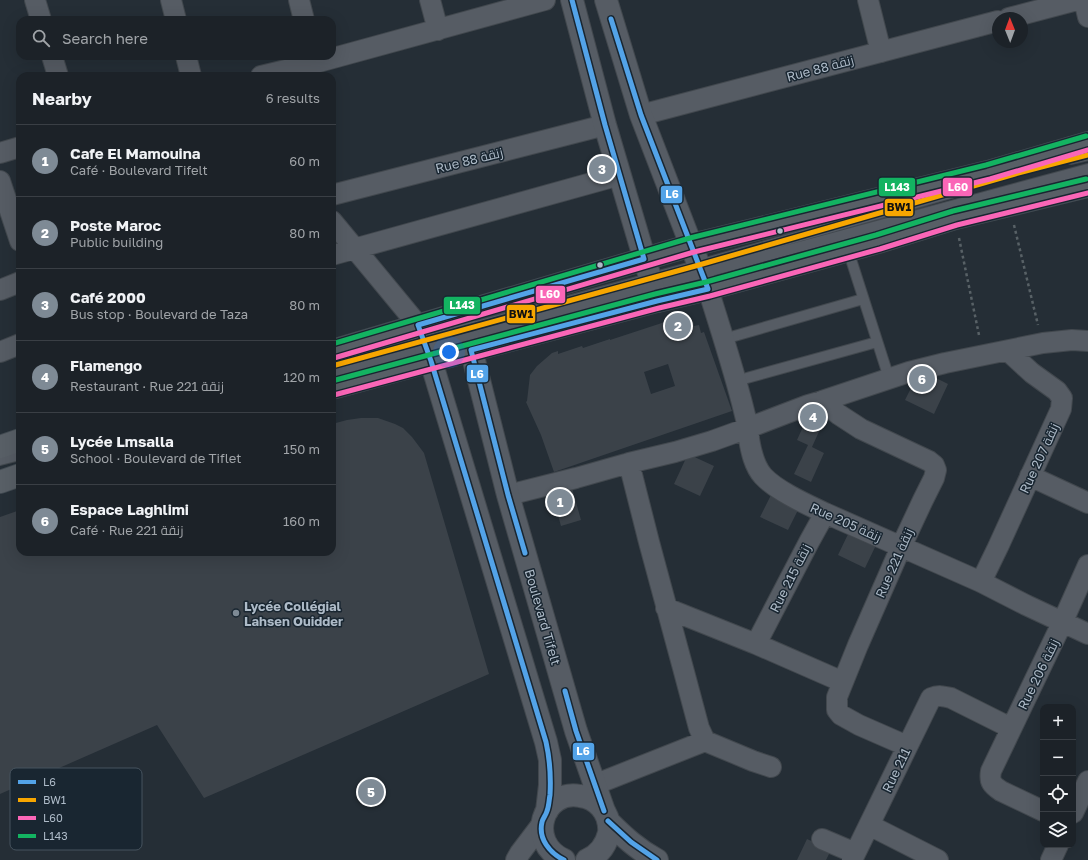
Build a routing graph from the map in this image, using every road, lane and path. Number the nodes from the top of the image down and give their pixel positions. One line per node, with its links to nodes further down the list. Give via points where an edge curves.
1 (35, 0): 12 (street)
2 (171, 0): 13 (street)
3 (299, 0): 14 (street)
4 (430, 0): 17 (street)
5 (545, 0): 17 (street)
6 (572, 0): 27 (street)
7 (606, 0): 26 (street)
8 (868, 0): 18 (street)
9 (1077, 0): 11 (street)
10 (1084, 0): 15 (street)
11 (1028, 13)
12 (40, 16)
13 (175, 16)
14 (303, 16)
15 (1088, 17)
16 (992, 23): 18 (street, Rue 88 زنقة)
17 (438, 30): 19 (street)
18 (882, 52): 26 (street, Rue 88 زنقة)
19 (336, 54)
20 (53, 60): 23 (street)
21 (187, 60): 24 (street)
22 (311, 60): 25 (street)
23 (57, 72)
24 (190, 72)
25 (273, 72)
26 (641, 115): 44 (street)
27 (605, 125): 33 (street); 36 (street, Rue 88 زنقة)
28 (1088, 143): 44 (main road, via 988,172)
29 (16, 148): 30 (street)
30 (0, 153)
31 (1088, 155): 44 (lane, via 1015,174)
32 (1088, 169): 44 (lane)
33 (620, 175): 41 (street); 45 (street)
34 (0, 181): 40 (street)
35 (1088, 186): 37 (main road)
36 (336, 194)
37 (1010, 205): 38 (main road); 53 (path)
38 (955, 218): 42 (main road); 59 (path)
39 (336, 226): 41 (street)
40 (16, 229)
41 (355, 249): 43 (street); 54 (street)
42 (848, 250): 44 (main road); 48 (lane)
43 (336, 254)
44 (700, 268): 45 (main road); 45 (main road); 50 (street, Rue 205 زنقة)
45 (650, 281): 49 (main road); 49 (main road)
46 (16, 284): 47 (street)
47 (0, 290)
48 (863, 299): 50 (lane); 52 (lane)
49 (466, 332): 54 (main road); 54 (main road); 73 (street, Boulevard Tifelt)
50 (724, 339): 63 (street, Rue 205 زنقة)
51 (1088, 341): 53 (street)
52 (877, 342): 62 (lane); 63 (lane)
53 (1043, 343): 57 (street)
54 (424, 344): 56 (main road); 60 (lane); 61 (lane); 64 (main road); 93 (street, via 546,742 550,760 550,785)
55 (16, 346): 58 (street)
56 (336, 351)
57 (1008, 351): 59 (street); 72 (street, Rue 207 زنقة, via 1062,398 1061,409)
58 (0, 352)
59 (984, 356): 62 (street)
60 (336, 365)
61 (336, 373)
62 (889, 378): 65 (street)
63 (736, 381): 66 (street, Rue 205 زنقة)
64 (336, 386)
65 (822, 401): 66 (street); 76 (street, Rue 221 زنقة, via 861,429 934,465 934,478)
66 (748, 428): 71 (street, via 675,452); 75 (street, Rue 205 زنقة, via 757,468 762,475 770,483)
67 (16, 441): 68 (main road)
68 (0, 447)
69 (16, 456): 70 (lane)
70 (0, 460)
71 (629, 463): 73 (street); 79 (street)
72 (1030, 476): 74 (street); 78 (street, Rue 207 زنقة)
73 (508, 495): 89 (street, Boulevard Tifelt, via 576,732)
74 (1088, 503)
75 (826, 513): 76 (street, Rue 205 زنقة); 82 (street, Rue 215 زنقة)
76 (901, 546): 78 (street, Rue 205 زنقة); 83 (street, Rue 221 زنقة)
77 (1088, 565): 80 (street, Rue 206 زنقة)
78 (981, 582): 80 (street, Rue 205 زنقة)
79 (666, 608): 82 (street); 85 (street, via 699,728)
80 (1063, 622): 81 (street, Rue 205 زنقة); 84 (street, Rue 206 زنقة)
81 (1088, 634)
82 (756, 644): 83 (street)
83 (843, 682): 86 (street, Rue 221 زنقة, via 837,697 837,710 841,715)
84 (1011, 728): 86 (street, Rue 211, via 951,698 936,696 931,698); 90 (street, Rue 206 زنقة, via 990,778 1001,791)
85 (705, 741): 87 (street); 89 (street, via 609,779)
86 (907, 746): 94 (street, Rue 211)
87 (771, 767)
88 (1086, 789): 91 (street)
89 (590, 792): 92 (street, Boulevard Tifelt); 93 (street, via 559,799 552,805)
90 (1040, 810)
91 (1074, 812)
92 (606, 816): 100 (street, via 608,838 599,853); 101 (street, via 627,840)
93 (545, 818): 98 (street); 99 (street, via 542,834 545,843 550,851)
94 (869, 824): 97 (street, Rue 211); 102 (street)
95 (822, 839): 97 (street)
96 (1057, 848): 103 (street)
97 (854, 857)
98 (516, 860)
99 (564, 860)
100 (587, 860)
101 (656, 860)
102 (938, 860)
103 (1051, 860)

